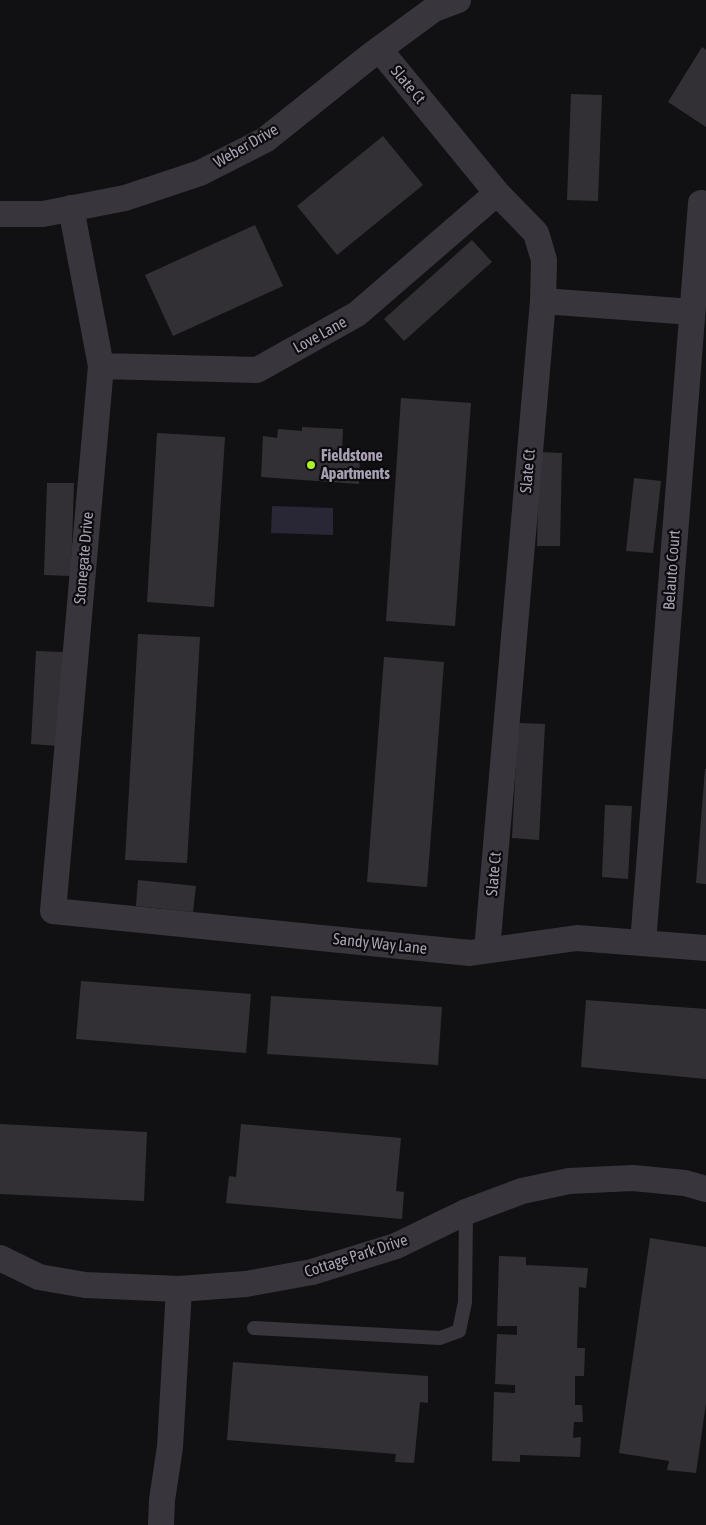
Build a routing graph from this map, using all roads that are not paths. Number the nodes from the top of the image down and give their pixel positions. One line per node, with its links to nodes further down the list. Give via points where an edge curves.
1 (458, 0): 2 (street, Weber Drive, via 434,9)
2 (379, 50): 3 (street, Slate Ct); 5 (street, Weber Drive, via 265,140 208,169 125,198)
3 (497, 193): 7 (street, Slate Ct, via 536,233 544,260); 9 (street, Love Lane, via 357,314 257,370)
4 (706, 206): 8 (street, Belauto Court, via 701,203)
5 (71, 208): 6 (street, Weber Drive, via 43,214); 9 (street, Stonegate Drive)
6 (0, 214)
7 (543, 301): 8 (street); 13 (street, Slate Ct)
8 (692, 312): 11 (street, Belauto Court)
9 (101, 366): 10 (street, Stonegate Drive)
10 (53, 911): 13 (street, Sandy Way Lane, via 470,953)
11 (643, 943): 12 (street, Sandy Way Lane); 13 (street, Sandy Way Lane, via 577,938)
12 (706, 948)
13 (487, 950)
14 (706, 1190): 15 (street, Cottage Park Drive, via 685,1183 633,1178 569,1181 522,1191)
15 (466, 1212): 17 (street, Cottage Park Drive, via 396,1246 312,1272 246,1284); 18 (lane, via 465,1302 459,1331 440,1338)
16 (0, 1258): 17 (street, Cottage Park Drive, via 39,1277 85,1285)
17 (179, 1289): 19 (street, via 170,1447)
18 (254, 1328)
19 (162, 1513)

